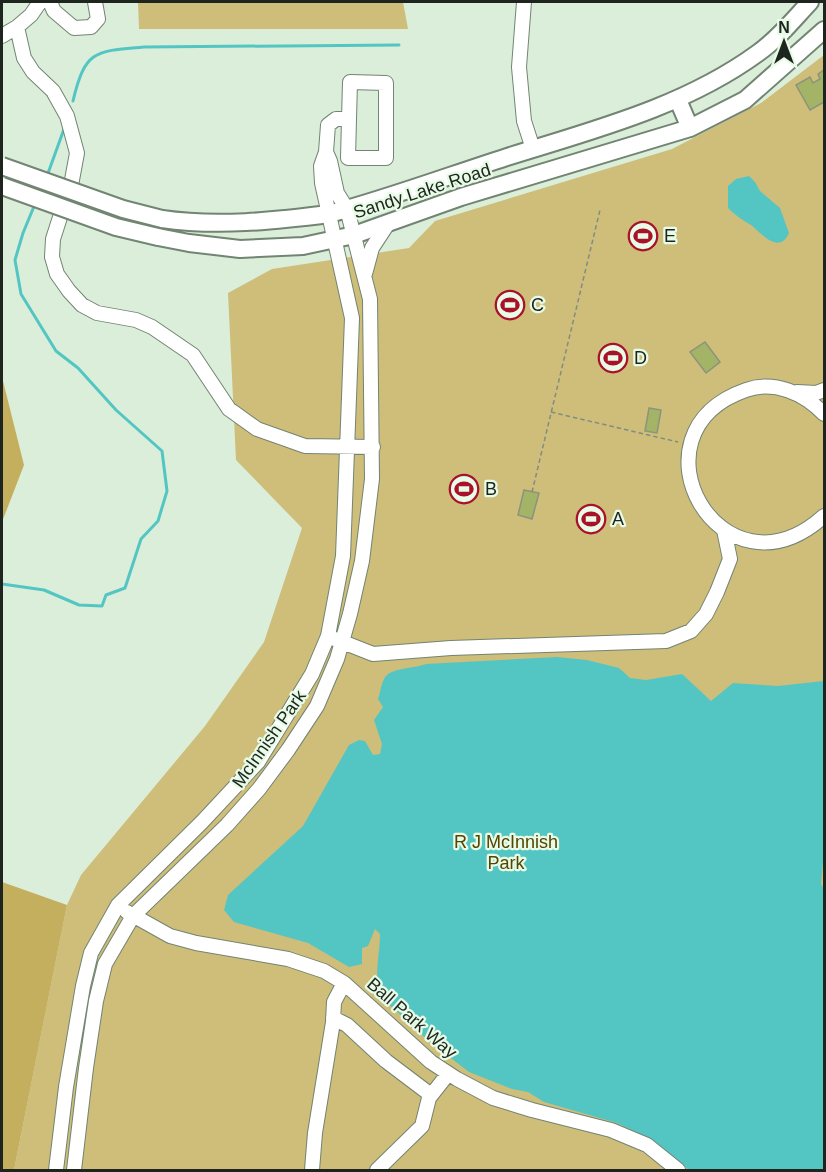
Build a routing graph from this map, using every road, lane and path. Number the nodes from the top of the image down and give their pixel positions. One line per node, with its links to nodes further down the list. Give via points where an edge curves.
1 (40, 2): 6 (street)
2 (50, 2): 3 (street, via 54,11 74,28 91,27 98,19)
3 (95, 2)
4 (524, 2): 12 (street, via 519,67 524,121)
5 (810, 2): 9 (main road, Sandy Lake Road, via 759,52)
6 (17, 27): 8 (street); 29 (street, via 24,58 53,91 67,116 77,153 53,239 52,256 57,274 69,291 97,313 152,327 193,355 229,409 257,429 305,446)
7 (825, 30): 11 (main road, Sandy Lake Road, via 745,100)
8 (2, 36)
9 (678, 100): 11 (main road); 12 (main road, Sandy Lake Road)
10 (349, 119): 10 (street, via 348,158 386,158 386,83 350,82); 13 (street, McInnish Park, via 336,119 328,125)
11 (690, 128): 15 (main road, Sandy Lake Road)
12 (533, 149): 15 (main road); 17 (main road, Sandy Lake Road)
13 (326, 152): 17 (street, McInnish Park, via 337,193); 19 (street, McInnish Park, via 321,166)
14 (2, 166): 19 (main road, Sandy Lake Road, bridge, via 123,210 193,224)
15 (541, 173): 20 (main road, Sandy Lake Road)
16 (2, 186): 22 (main road, Sandy Lake Road, bridge, via 116,227 189,243 240,249 303,246)
17 (347, 209): 19 (main road, Sandy Lake Road); 21 (street, McInnish Park)
18 (600, 210): 26 (path)
19 (329, 214): 22 (street, McInnish Park)
20 (389, 222): 21 (main road, Sandy Lake Road); 23 (street, via 372,248)
21 (354, 235): 22 (main road, Sandy Lake Road); 23 (street, McInnish Park)
22 (335, 239): 29 (street, McInnish Park, via 352,318)
23 (364, 276): 30 (street, McInnish Park, via 370,299)
24 (825, 390): 25 (street)
25 (795, 392): 27 (street); 28 (street, via 751,388 731,395 699,425)
26 (551, 412): 28 (path); 31 (path)
27 (825, 414)
28 (691, 445): 33 (street, via 691,484 709,518)
29 (346, 446): 30 (street); 36 (street, McInnish Park, via 343,556)
30 (373, 447): 37 (street, McInnish Park, via 362,561)
31 (532, 492)
32 (825, 516): 34 (street, via 794,537)
33 (724, 530): 34 (street); 35 (street)
34 (756, 542): 35 (street)
35 (730, 558): 37 (street, via 706,614 691,631 666,641 373,654)
36 (328, 636): 37 (street); 38 (street, McInnish Park, via 312,674 258,762)
37 (342, 643): 39 (street, McInnish Park, via 317,706 265,781)
38 (118, 905): 39 (street, Ball Park Way); 44 (street, McInnish Park, via 91,953 82,986)
39 (133, 916): 40 (street, Ball Park Way, via 170,936 288,959 324,971); 45 (street, McInnish Park, via 105,964 96,1000)
40 (344, 983): 41 (street, via 334,1002); 42 (street, Ball Park Way)
41 (333, 1018): 43 (street, via 347,1025); 46 (street)
42 (448, 1074): 43 (street); 48 (street, Ball Park Way, via 493,1098 611,1130 647,1145)
43 (431, 1095): 47 (street, via 422,1126)
44 (56, 1170)
45 (74, 1170)
46 (312, 1170)
47 (377, 1170)
48 (678, 1170)

